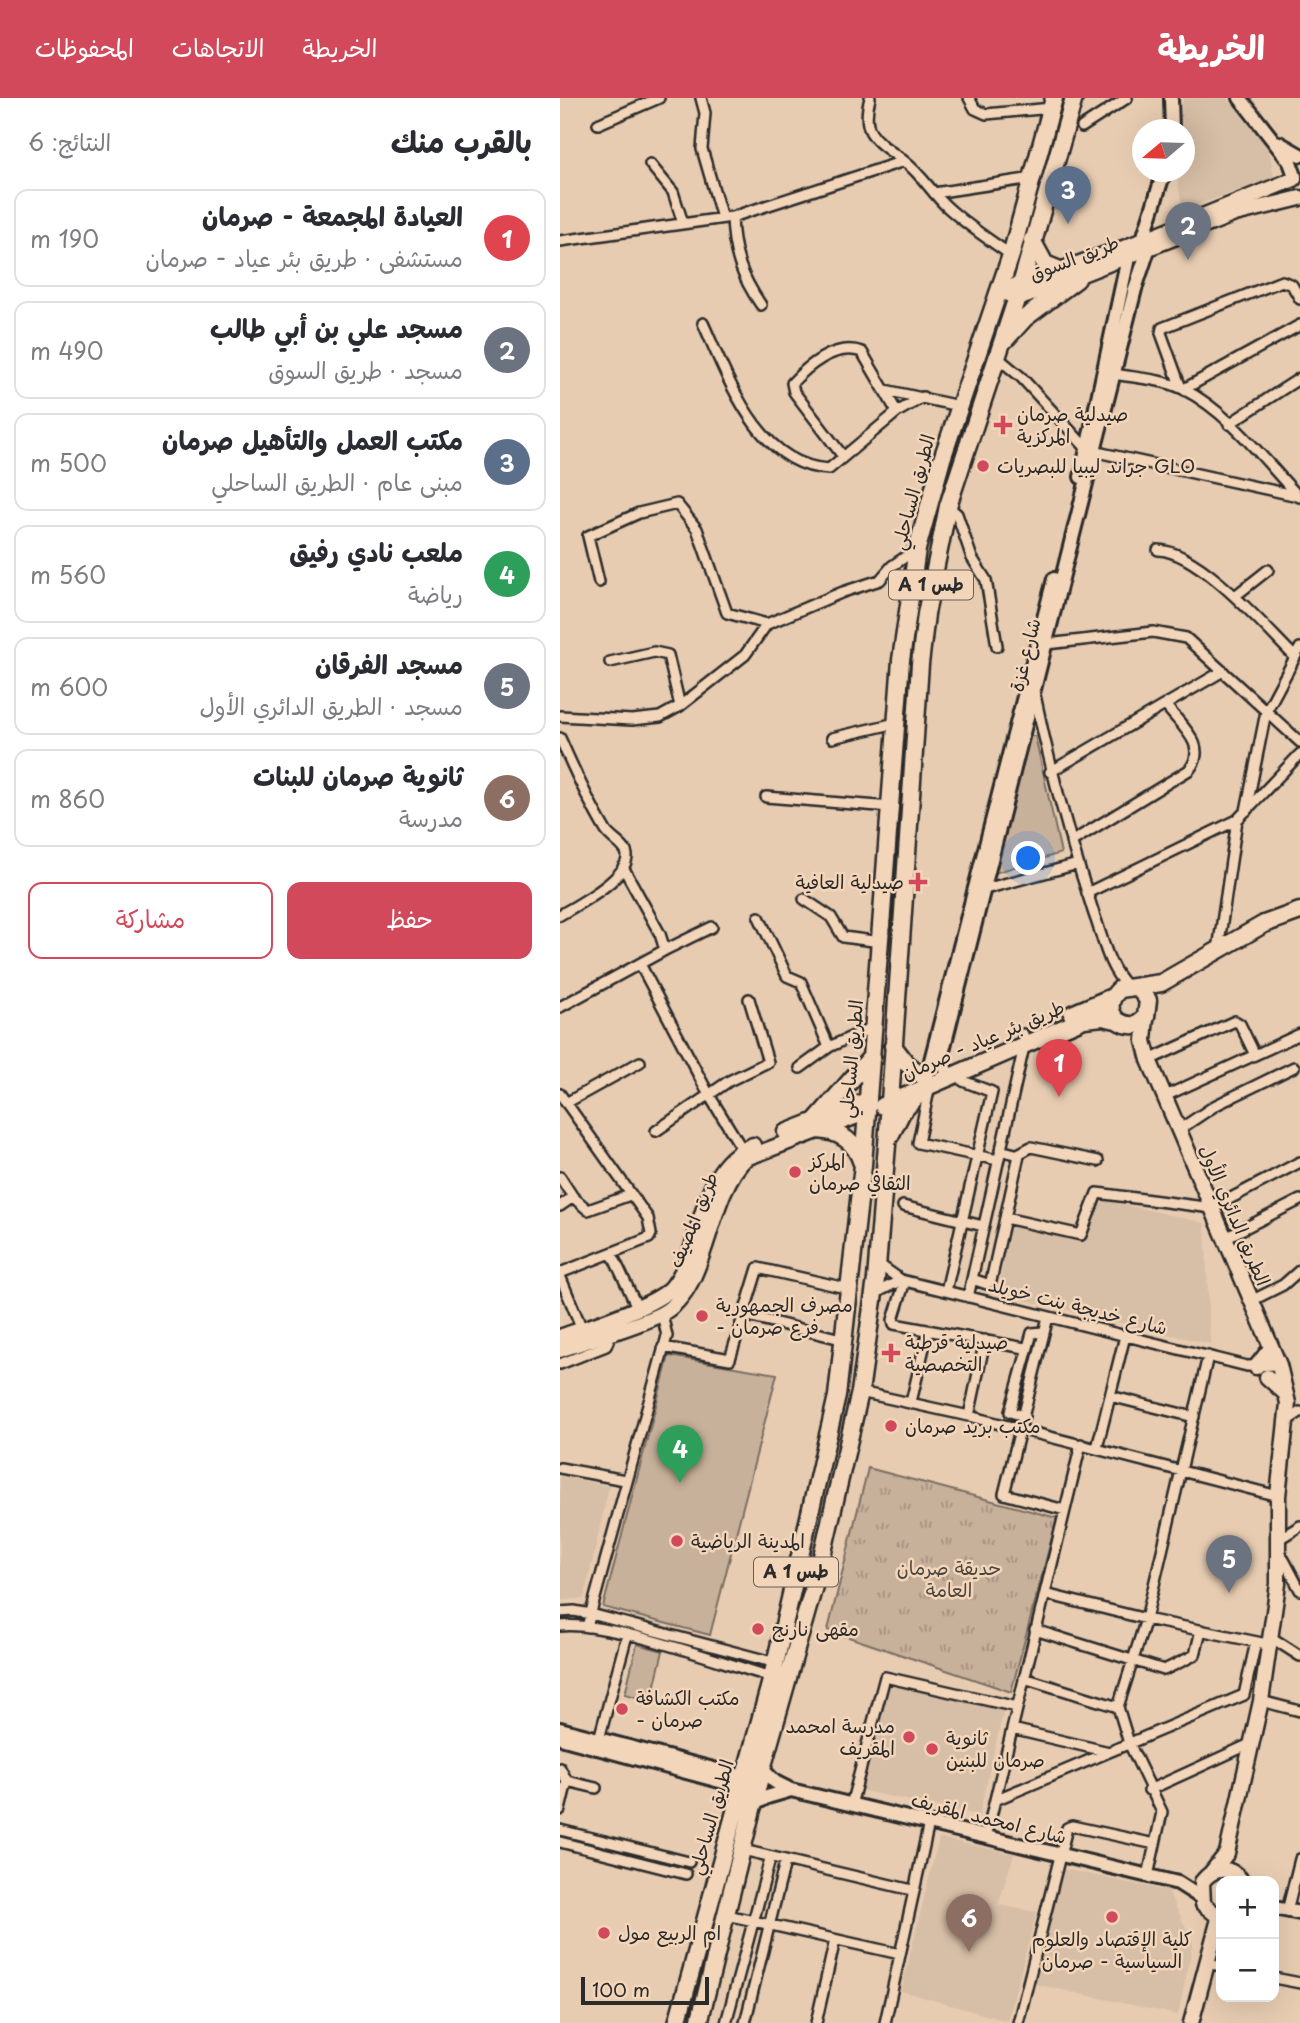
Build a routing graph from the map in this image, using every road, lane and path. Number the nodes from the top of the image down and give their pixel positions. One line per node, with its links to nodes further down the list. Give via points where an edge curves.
1 (659, 98): 11 (street)
2 (701, 98): 22 (street, via 705,113 702,149)
3 (870, 98): 15 (street, via 867,125 873,138)
4 (969, 98): 9 (street, via 975,109 986,114)
5 (1074, 98): 24 (highway, الطريق الساحلي / A 1 طس)
6 (1127, 98): 12 (street)
7 (1171, 98): 10 (street)
8 (1240, 98): 13 (street)
9 (1053, 103): 18 (highway, الطريق الساحلي / A 1 طس)
10 (1172, 119)
11 (598, 124)
12 (1082, 127)
13 (1276, 142): 14 (street); 17 (street)
14 (1300, 155)
15 (904, 160): 20 (street); 22 (street)
16 (650, 164): 23 (street, via 673,192)
17 (1296, 175): 21 (main road, via 1295,190); 26 (main road, طريق السوق)
18 (1033, 178): 20 (street); 28 (highway, الطريق الساحلي / A 1 طس)
19 (1162, 182): 26 (street, شارع غزة)
20 (934, 193): 28 (street, via 962,221)
21 (1300, 197): 26 (main road, طريق السوق)
22 (727, 217): 23 (street); 34 (street, via 737,263)
23 (682, 223): 25 (street)
24 (1032, 240): 29 (highway, via 1045,264); 32 (highway, الطريق الساحلي / A 1 طس)
25 (560, 242)
26 (1146, 245): 27 (main road, طريق السوق); 38 (street, شارع غزة)
27 (1127, 253): 29 (main road, طريق السوق); 30 (main road, طريق السوق); 46 (street, شارع غزة)
28 (1011, 255): 31 (highway, الطريق الساحلي / A 1 طس)
29 (1062, 271): 32 (main road, طريق السوق)
30 (1077, 278): 32 (main road, طريق السوق); 37 (highway, via 1030,313)
31 (1000, 291): 32 (main road, طريق السوق); 43 (highway, الطريق الساحلي / A 1 طس)
32 (1018, 291): 37 (highway, الطريق الساحلي / A 1 طس)
33 (1300, 299): 40 (street, via 1292,285 1282,281 1162,328)
34 (761, 305)
35 (703, 323): 47 (street, via 750,416 779,450 800,465 816,468 829,469)
36 (1300, 326): 40 (street)
37 (999, 351): 46 (street); 49 (highway, الطريق الساحلي / A 1 طس)
38 (1114, 374): 40 (street); 46 (street, شارع غزة)
39 (1299, 382): 45 (street)
40 (1182, 389): 45 (street)
41 (885, 390): 42 (street); 44 (street); 47 (street, via 862,352 856,350 832,352 792,383)
42 (923, 397): 43 (street); 44 (street)
43 (959, 406): 48 (highway, الطريق الساحلي / A 1 طس)
44 (897, 412): 47 (street)
45 (1229, 424): 50 (street)
46 (1092, 451): 50 (street); 58 (street, شارع غزة); 63 (street, شارع غزة)
47 (842, 455)
48 (942, 459): 49 (highway); 52 (highway, الطريق الساحلي / A 1 طس)
49 (960, 464): 51 (highway, الطريق الساحلي / A 1 طس)
50 (1299, 497)
51 (948, 506): 59 (street, via 957,514 972,558 986,580); 102 (highway, الطريق الساحلي / A 1 طس, via 920,664)
52 (917, 549): 57 (street, via 880,580); 68 (highway, الطريق الساحلي / A 1 طس)
53 (1158, 550): 56 (street, via 1178,554)
54 (1268, 570): 56 (street)
55 (598, 582): 57 (street, via 588,536 593,531 677,504 696,529 727,613)
56 (1235, 596): 60 (street)
57 (767, 624): 64 (street, via 744,655)
58 (1047, 644): 62 (street, via 1167,633 1196,644); 63 (street, شارع غزة)
59 (997, 646)
60 (1297, 652): 66 (street)
61 (610, 662): 64 (street, via 654,652 668,655)
62 (1223, 671): 65 (street); 66 (street)
63 (1031, 690): 73 (street); 81 (street, شارع غزة); 111 (street, شارع غزة)
64 (680, 706): 67 (street, via 645,720)
65 (1167, 707): 73 (street); 78 (street, via 1197,746 1196,762)
66 (1266, 712): 71 (street); 76 (street)
67 (560, 716)
68 (896, 723): 70 (street); 75 (highway, الطريق الساحلي / A 1 طس)
69 (560, 738): 80 (street, via 595,813 611,838 626,850)
70 (832, 738)
71 (1300, 742)
72 (1300, 754): 76 (street)
73 (1050, 772): 78 (street)
74 (766, 797): 75 (street)
75 (891, 807): 89 (highway, الطريق الساحلي / A 1 طس)
76 (1246, 811): 77 (street)
77 (1237, 820): 82 (street); 91 (street)
78 (1071, 842): 79 (street)
79 (1078, 864): 81 (street); 82 (street)
80 (623, 867): 85 (street, via 601,890); 90 (street)
81 (985, 889): 110 (street, شارع غزة, via 941,1058)
82 (1087, 893): 93 (street)
83 (804, 899): 89 (street, via 831,917 843,937)
84 (1300, 911): 91 (highway, طريق بئر عياد - صرمان, via 1264,924)
85 (560, 915)
86 (759, 917): 103 (street, via 786,975 801,982)
87 (1300, 917): 97 (highway, via 1269,929 1164,989)
88 (712, 926): 90 (street)
89 (881, 942): 99 (highway, الطريق الساحلي / A 1 طس)
90 (665, 950): 92 (street)
91 (1218, 952): 94 (highway, طريق بئر عياد - صرمان, via 1161,984)
92 (640, 964): 96 (street); 114 (street)
93 (1112, 967): 94 (street); 94 (street)
94 (1123, 992): 97 (highway, via 1146,995); 98 (highway, via 1111,1012); 101 (highway, طريق بئر عياد - صرمان)
95 (749, 999): 114 (street, via 768,1062)
96 (560, 1007)
97 (1147, 1011): 98 (highway, via 1135,1025); 104 (main road)
98 (1119, 1022): 101 (highway, طريق بئر عياد - صرمان, via 1090,1017); 104 (main road)
99 (875, 1026): 103 (street); 106 (highway, الطريق الساحلي / A 1 طس)
100 (1300, 1034): 105 (street)
101 (1024, 1038): 110 (highway, طريق بئر عياد - صرمان); 111 (highway, طريق بئر عياد - صرمان); 126 (street)
102 (893, 1046): 111 (highway, via 905,1063); 116 (highway, الطريق الساحلي / A 1 طس)
103 (829, 1047): 109 (street)
104 (1147, 1055): 105 (street, via 1235,1021); 115 (main road, الطريق الدائري الأول)
105 (1255, 1055): 115 (street)
106 (872, 1056): 118 (highway, الطريق الساحلي / A 1 طس); 119 (highway)
107 (640, 1062): 117 (street)
108 (1294, 1067): 121 (street, via 1216,1105)
109 (800, 1068)
110 (945, 1069): 111 (highway, طريق بئر عياد - صرمان)
111 (927, 1079): 116 (highway, طريق بئر عياد - صرمان); 122 (highway, via 902,1112); 125 (street, via 918,1143)
112 (963, 1081): 125 (street, via 992,1092)
113 (560, 1094): 117 (street)
114 (709, 1095): 120 (street); 123 (street)
115 (1163, 1097): 121 (main road, الطريق الدائري الأول)
116 (889, 1098): 118 (highway, طريق بئر عياد - صرمان); 122 (highway, الطريق الساحلي / A 1 طس)
117 (566, 1103): 131 (street)
118 (868, 1106): 119 (main road, طريق المصيف); 129 (highway, الطريق الساحلي / A 1 طس)
119 (817, 1125): 123 (main road, طريق المصيف); 129 (highway, via 852,1143); 153 (main road, طريق المصيف, via 738,1166 722,1195 696,1268 680,1297)
120 (656, 1130)
121 (1177, 1131): 136 (main road, الطريق الدائري الأول)
122 (887, 1145): 142 (highway, الطريق الساحلي / A 1 طس)
123 (743, 1149): 152 (main road, طريق المصيف, via 719,1173 672,1288)
124 (1018, 1154): 126 (street); 127 (street, via 1031,1147); 137 (street)
125 (977, 1155): 126 (street); 138 (street)
126 (999, 1155): 139 (street)
127 (1098, 1161)
128 (1300, 1162): 136 (street)
129 (863, 1166): 147 (highway, الطريق الساحلي / A 1 طس)
130 (560, 1177): 132 (street)
131 (630, 1195): 132 (street, via 591,1211); 141 (street, via 648,1218 651,1234)
132 (573, 1197): 134 (street)
133 (1300, 1199): 140 (street)
134 (560, 1206)
135 (903, 1206): 138 (street)
136 (1212, 1209): 137 (street, via 1098,1192 1082,1234); 140 (main road, الطريق الدائري الأول)
137 (1005, 1218): 145 (street, via 991,1281)
138 (962, 1221): 139 (street); 148 (street)
139 (983, 1226): 145 (street)
140 (1225, 1238): 151 (main road, الطريق الدائري الأول)
141 (612, 1254): 144 (street); 152 (street)
142 (877, 1263): 146 (street); 149 (highway, الطريق الساحلي / A 1 طس)
143 (1300, 1270): 151 (street, via 1283,1285)
144 (560, 1274): 156 (street)
145 (972, 1279): 150 (street)
146 (903, 1281): 148 (street, شارع خديجة بنت خويلد); 149 (street); 158 (street, via 893,1322)
147 (852, 1289): 154 (street, via 758,1268); 162 (highway, الطريق الساحلي / A 1 طس)
148 (946, 1291): 150 (street, شارع خديجة بنت خويلد)
149 (873, 1294): 172 (highway, الطريق الساحلي / A 1 طس)
150 (968, 1297): 155 (street, شارع خديجة بنت خويلد)
151 (1251, 1301): 166 (main road, الطريق الدائري الأول)
152 (637, 1307): 156 (main road, طريق المصيف)
153 (662, 1314): 157 (main road); 164 (street, via 667,1331)
154 (744, 1315): 162 (street); 164 (street, via 729,1360)
155 (1048, 1317): 159 (street); 160 (street, شارع خديجة بنت خويلد)
156 (582, 1329): 161 (main road, طريق المصيف)
157 (612, 1330): 167 (main road); 169 (street, via 606,1346)
158 (928, 1331): 163 (street); 174 (street)
159 (1044, 1332): 165 (street, via 1032,1333); 177 (street)
160 (1125, 1336): 168 (street, شارع خديجة بنت خويلد); 173 (street)
161 (560, 1337)
162 (845, 1340): 203 (highway, الطريق الساحلي / A 1 طس, via 837,1396)
163 (985, 1340): 165 (street); 176 (street)
164 (663, 1347): 185 (street)
165 (1025, 1348): 177 (street, via 1010,1412)
166 (1271, 1348): 170 (main road); 171 (main road, الطريق الدائري الأول)
167 (560, 1350)
168 (1208, 1356): 170 (street, شارع خديجة بنت خويلد); 178 (street)
169 (560, 1364)
170 (1251, 1367): 171 (street); 171 (street, via 1252,1373)
171 (1276, 1372): 179 (main road, الطريق الدائري الأول, via 1286,1394)
172 (860, 1392): 174 (street); 218 (highway, الطريق الساحلي / A 1 طس, via 820,1565)
173 (1110, 1396): 178 (street); 182 (street)
174 (911, 1402): 176 (street)
175 (1300, 1412): 179 (street)
176 (969, 1416): 180 (street)
177 (1024, 1416): 180 (street)
178 (1194, 1417): 184 (street)
179 (1285, 1422): 186 (main road, الطريق الدائري الأول)
180 (1021, 1429): 181 (street); 187 (street, via 1005,1496)
181 (1082, 1444): 182 (street); 187 (street)
182 (1097, 1448): 184 (street)
183 (560, 1468): 185 (street)
184 (1181, 1469): 186 (street); 194 (street)
185 (625, 1480): 193 (street)
186 (1278, 1496): 189 (main road, الطريق الدائري الأول)
187 (1065, 1510): 191 (street)
188 (1300, 1526): 189 (street)
189 (1279, 1545): 190 (street); 200 (main road, الطريق الدائري الأول)
190 (1300, 1590)
191 (1045, 1594): 194 (street); 197 (street)
192 (560, 1612): 193 (street)
193 (591, 1614): 196 (street); 203 (street)
194 (1146, 1619): 198 (street); 202 (street)
195 (560, 1626): 196 (street)
196 (587, 1627): 199 (street)
197 (1035, 1630): 202 (street); 204 (street)
198 (1201, 1630): 200 (street); 202 (street, via 1197,1654 1167,1670)
199 (627, 1635): 203 (street); 212 (street)
200 (1266, 1642): 201 (street); 205 (main road, الطريق الدائري الأول); 214 (street, via 1244,1695)
201 (1300, 1656)
202 (1133, 1659): 207 (street)
203 (774, 1670): 220 (highway, الطريق الساحلي / A 1 طس)
204 (1024, 1678): 206 (street); 207 (street)
205 (1261, 1702): 208 (street); 213 (main road, الطريق الدائري الأول)
206 (1017, 1707): 209 (street); 226 (street, via 885,1677)
207 (1118, 1707): 214 (street)
208 (1300, 1711)
209 (1012, 1728): 215 (street); 224 (street)
210 (560, 1729): 212 (street)
211 (560, 1738): 216 (street)
212 (599, 1740): 216 (street)
213 (1252, 1743): 223 (street); 234 (main road, الطريق الدائري الأول)
214 (1129, 1744): 215 (street); 223 (street)
215 (1109, 1752): 224 (street)
216 (686, 1766): 220 (street)
217 (560, 1768): 219 (street)
218 (762, 1769): 222 (street, شارع امحمد المقريف); 225 (highway, الطريق الساحلي / A 1 طس)
219 (567, 1781): 221 (street); 227 (street)
220 (743, 1782): 259 (highway, الطريق الساحلي / A 1 طس)
221 (596, 1788)
222 (791, 1790): 225 (street); 226 (street, شارع امحمد المقريف)
223 (1149, 1790): 232 (street, via 1162,1812)
224 (995, 1800): 230 (street)
225 (753, 1805): 233 (highway, الطريق الساحلي / A 1 طس)
226 (851, 1805): 228 (street, شارع امحمد المقريف)
227 (560, 1810)
228 (929, 1824): 230 (street, شارع امحمد المقريف); 246 (street)
229 (560, 1830): 238 (street)
230 (986, 1838): 235 (street, شارع امحمد المقريف)
231 (560, 1842): 240 (street)
232 (1155, 1844): 235 (street, via 1069,1826); 242 (street)
233 (743, 1850): 236 (street); 250 (highway, الطريق الساحلي / A 1 طس)
234 (1227, 1853): 241 (main road); 244 (main road)
235 (1059, 1855): 242 (street, شارع امحمد المقريف); 265 (street)
236 (770, 1859): 239 (street); 251 (street)
237 (1300, 1859): 248 (street)
238 (689, 1862)
239 (785, 1862): 246 (street); 252 (street)
240 (686, 1874)
241 (1209, 1874): 243 (main road, via 1219,1870); 245 (street, شارع امحمد المقريف); 247 (main road, via 1202,1882)
242 (1148, 1876): 245 (street, شارع امحمد المقريف)
243 (1234, 1876)
244 (1238, 1876)
245 (1178, 1883): 247 (street, شارع امحمد المقريف)
246 (912, 1890): 255 (street)
247 (1200, 1897): 249 (main road)
248 (1294, 1912)
249 (1216, 1913)
250 (727, 1915): 251 (street); 260 (highway, الطريق الساحلي / A 1 طس)
251 (754, 1922): 252 (street); 261 (street)
252 (769, 1925): 254 (street); 262 (street)
253 (1217, 1939): 256 (main road)
254 (835, 1940): 255 (street); 263 (street)
255 (900, 1954): 264 (street)
256 (1214, 1964): 266 (main road)
257 (1279, 1979): 258 (street)
258 (1300, 1983)
259 (677, 2023)
260 (699, 2023)
261 (726, 2023)
262 (745, 2023)
263 (816, 2023)
264 (885, 2023)
265 (1018, 2023)
266 (1191, 2023)

